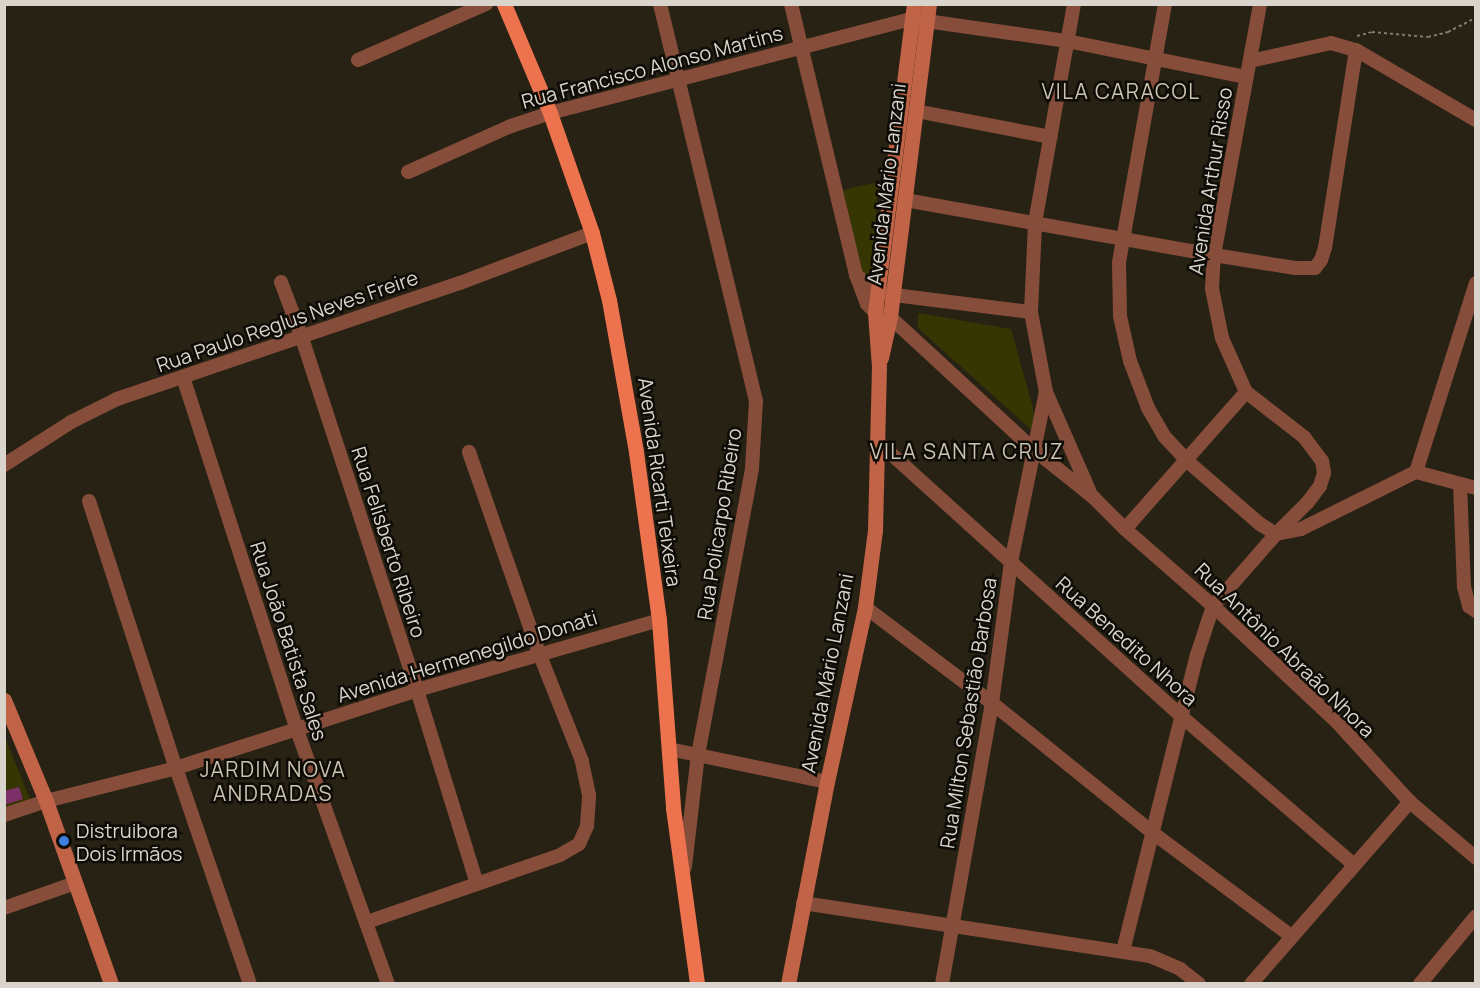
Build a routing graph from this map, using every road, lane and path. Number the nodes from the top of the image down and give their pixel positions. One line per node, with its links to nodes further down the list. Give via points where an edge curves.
1 (486, 4): 15 (street)
2 (504, 4): 20 (main road, Avenida Ricarti Teixeira)
3 (660, 4): 18 (street, Rua Policarpo Ribeiro)
4 (791, 4): 12 (street)
5 (1074, 4): 10 (street)
6 (1165, 4): 14 (street)
7 (1260, 4): 16 (street, Avenida Arthur Risso)
8 (920, 12): 10 (street); 12 (street, Rua Francisco Alonso Martins); 19 (street, Avenida Mário Lanzani); 32 (street, Avenida Mário Lanzani)
9 (1476, 18): 11 (path, via 1428,37 1372,32)
10 (1067, 41): 14 (street); 22 (street)
11 (1331, 43): 13 (street); 16 (street)
12 (802, 47): 18 (street, Rua Francisco Alonso Martins); 29 (street)
13 (1356, 50): 21 (street); 28 (street, via 1321,260 1315,268 1295,268)
14 (1154, 58): 17 (street); 27 (street)
15 (358, 60)
16 (1250, 61): 17 (street, Avenida Arthur Risso)
17 (1246, 77): 28 (street, Avenida Arthur Risso)
18 (679, 79): 20 (street, Rua Francisco Alonso Martins); 63 (street, Rua Policarpo Ribeiro, via 756,401 752,469)
19 (916, 111): 22 (street); 24 (street, Avenida Mário Lanzani)
20 (550, 113): 23 (street, Rua Francisco Alonso Martins); 26 (main road, Avenida Ricarti Teixeira)
21 (1476, 120)
22 (1051, 137): 25 (street)
23 (408, 172)
24 (905, 200): 25 (street); 32 (street, Avenida Mário Lanzani)
25 (1035, 224): 27 (street); 33 (street)
26 (592, 233): 35 (street, Rua Paulo Reglus Neves Freire, via 460,283); 55 (main road, Avenida Ricarti Teixeira, via 622,369)
27 (1122, 239): 28 (street); 42 (street, via 1120,316 1130,361 1148,408 1164,436)
28 (1214, 255): 38 (street, Avenida Arthur Risso, via 1212,289 1222,338)
29 (856, 275): 32 (street); 34 (street, via 863,296)
30 (281, 282): 35 (street, Rua Felisberto Ribeiro)
31 (1476, 283): 44 (street)
32 (885, 295): 33 (street); 34 (street, Avenida Mário Lanzani)
33 (1031, 312): 37 (street)
34 (883, 315): 39 (street, Avenida Mário Lanzani); 40 (street)
35 (301, 335): 36 (street, Rua Paulo Reglus Neves Freire); 57 (street, Rua Felisberto Ribeiro)
36 (183, 377): 43 (street, Rua Paulo Reglus Neves Freire, via 92,410); 61 (street, Rua João Batista Sales)
37 (1046, 392): 40 (street, Rua Milton Sebastião Barbosa); 47 (street)
38 (1246, 392): 42 (street); 50 (street, Avenida Arthur Risso, via 1304,437 1322,461 1320,486)
39 (878, 442): 51 (street, Rua Benedito Nhora); 53 (street, Avenida Mário Lanzani, via 875,530)
40 (1033, 449): 47 (street); 51 (street, Rua Milton Sebastião Barbosa)
41 (469, 452): 56 (street)
42 (1186, 460): 49 (street); 50 (street)
43 (4, 465)
44 (1416, 472): 45 (street); 50 (street, via 1301,529)
45 (1460, 484): 46 (street); 54 (street, via 1464,587 1469,606)
46 (1476, 488)
47 (1093, 497): 49 (street, Rua Antônio Abraão Nhora)
48 (89, 501): 64 (street)
49 (1125, 530): 52 (street, Rua Antônio Abraão Nhora)
50 (1276, 534): 52 (street, Avenida Arthur Risso)
51 (1011, 562): 59 (street, Rua Milton Sebastião Barbosa); 60 (street, Rua Benedito Nhora)
52 (1214, 606): 60 (street); 67 (street, Rua Antônio Abraão Nhora, via 1336,721)
53 (865, 607): 59 (street); 65 (street, Avenida Mário Lanzani)
54 (1476, 611)
55 (659, 620): 56 (street, Avenida Hermenegildo Donati); 62 (main road, Avenida Ricarti Teixeira)
56 (539, 653): 57 (street, Avenida Hermenegildo Donati); 74 (street, via 582,761 589,795 587,826 579,844 560,855)
57 (417, 690): 61 (street, Avenida Hermenegildo Donati); 74 (street, Rua Felisberto Ribeiro)
58 (4, 700): 66 (street)
59 (992, 703): 69 (street); 79 (street, Rua Milton Sebastião Barbosa)
60 (1181, 717): 69 (street); 71 (street, Rua Benedito Nhora)
61 (297, 730): 64 (street, Avenida Hermenegildo Donati); 78 (street, Rua João Batista Sales)
62 (669, 749): 63 (street); 72 (main road, Avenida Ricarti Teixeira)
63 (698, 754): 65 (street); 72 (street, Rua Policarpo Ribeiro)
64 (176, 768): 66 (street, Avenida Hermenegildo Donati); 83 (street)
65 (827, 782): 75 (street, Avenida Mário Lanzani)
66 (46, 801): 68 (street, Avenida Hermenegildo Donati); 73 (street)
67 (1410, 802): 70 (street, Rua Antônio Abraão Nhora); 71 (street)
68 (4, 815)
69 (1154, 833): 80 (street); 81 (street)
70 (1476, 858)
71 (1353, 864): 80 (street)
72 (683, 878): 85 (main road, Avenida Ricarti Teixeira)
73 (75, 883): 76 (street); 82 (street)
74 (477, 884): 78 (street)
75 (803, 903): 79 (street); 86 (street, Avenida Mário Lanzani)
76 (4, 908)
77 (1476, 916): 90 (street)
78 (367, 922): 84 (street, Rua João Batista Sales)
79 (953, 925): 81 (street); 87 (street, Rua Milton Sebastião Barbosa)
80 (1291, 936): 89 (street)
81 (1123, 951): 88 (street, via 1170,964)
82 (109, 983)
83 (250, 984)
84 (388, 984)
85 (697, 984)
86 (788, 984)
87 (942, 984)
88 (1199, 984)
89 (1251, 984)
90 (1420, 984)

